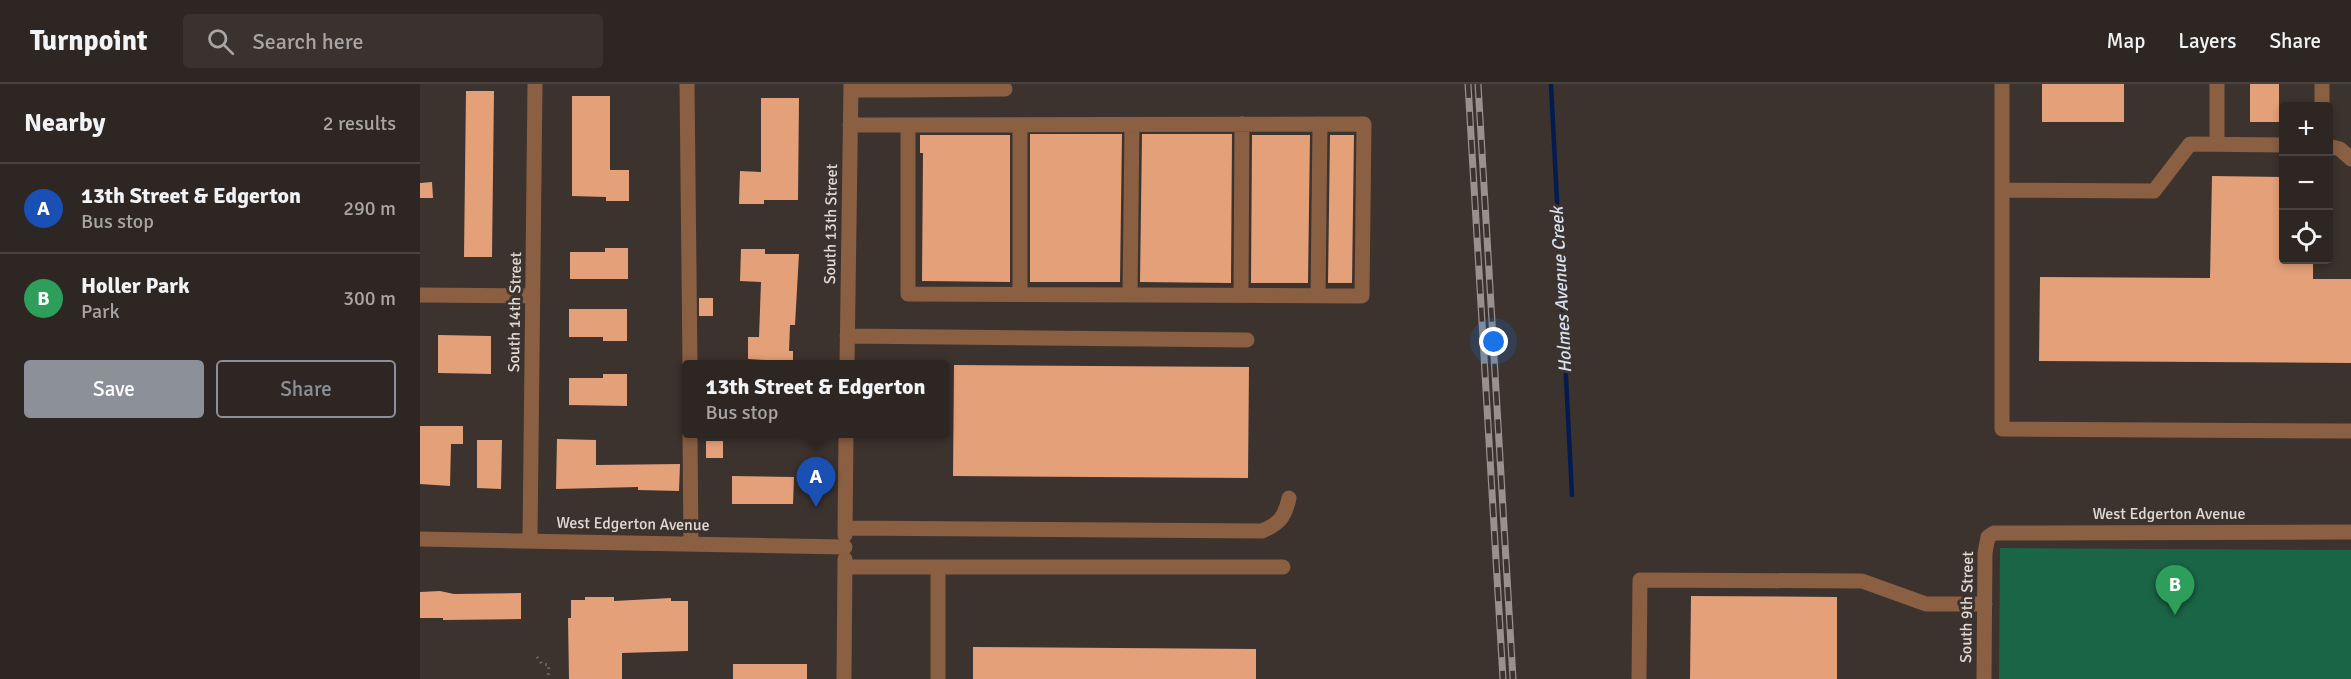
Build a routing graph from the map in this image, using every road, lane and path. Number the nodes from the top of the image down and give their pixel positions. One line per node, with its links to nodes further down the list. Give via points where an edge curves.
1 (535, 84): 25 (street, South 14th Street)
2 (687, 84): 29 (street)
3 (2002, 84): 20 (street)
4 (2217, 84): 16 (street)
5 (2322, 84): 9 (street)
6 (851, 87): 7 (street); 12 (street, South 13th Street)
7 (902, 87): 8 (street)
8 (1005, 89)
9 (2322, 102)
10 (1242, 124): 11 (street); 15 (street); 23 (street)
11 (1320, 124): 26 (street); 26 (street, via 1364,124 1362,296)
12 (850, 125): 13 (street); 27 (street, South 13th Street)
13 (908, 125): 14 (street); 21 (street, via 908,294)
14 (1020, 125): 15 (street); 21 (street)
15 (1132, 125): 22 (street)
16 (2217, 144): 17 (street); 20 (street, via 2190,144 2154,191)
17 (2279, 145)
18 (2333, 147): 19 (street)
19 (2351, 159)
20 (2002, 190): 31 (street, via 2002,429)
21 (1020, 294): 22 (street)
22 (1130, 295): 23 (street)
23 (1241, 295): 26 (street)
24 (420, 296): 25 (street)
25 (532, 296): 39 (street, South 14th Street)
26 (1318, 296)
27 (848, 336): 28 (street); 30 (street, South 13th Street)
28 (1247, 340)
29 (690, 360)
30 (847, 360)
31 (2351, 430)
32 (690, 438): 40 (street)
33 (846, 438): 35 (street)
34 (1289, 498): 35 (street, via 1277,525 1262,531)
35 (845, 528): 41 (street)
36 (2351, 532): 37 (street, West Edgerton Avenue, via 2001,531)
37 (1988, 537): 45 (street, South 9th Street)
38 (420, 539): 39 (street, West Edgerton Avenue)
39 (531, 540): 40 (street, West Edgerton Avenue)
40 (692, 543): 41 (street, West Edgerton Avenue)
41 (845, 547): 42 (street)
42 (845, 567): 44 (street); 48 (street)
43 (1284, 567): 44 (street)
44 (938, 568): 49 (street)
45 (1985, 604): 50 (street, via 1926,604 1862,581 1640,580); 51 (street, South 9th Street)
46 (537, 657): 47 (path, via 542,664 549,665)
47 (548, 679)
48 (844, 679)
49 (938, 679)
50 (1639, 679)
51 (1984, 679)

